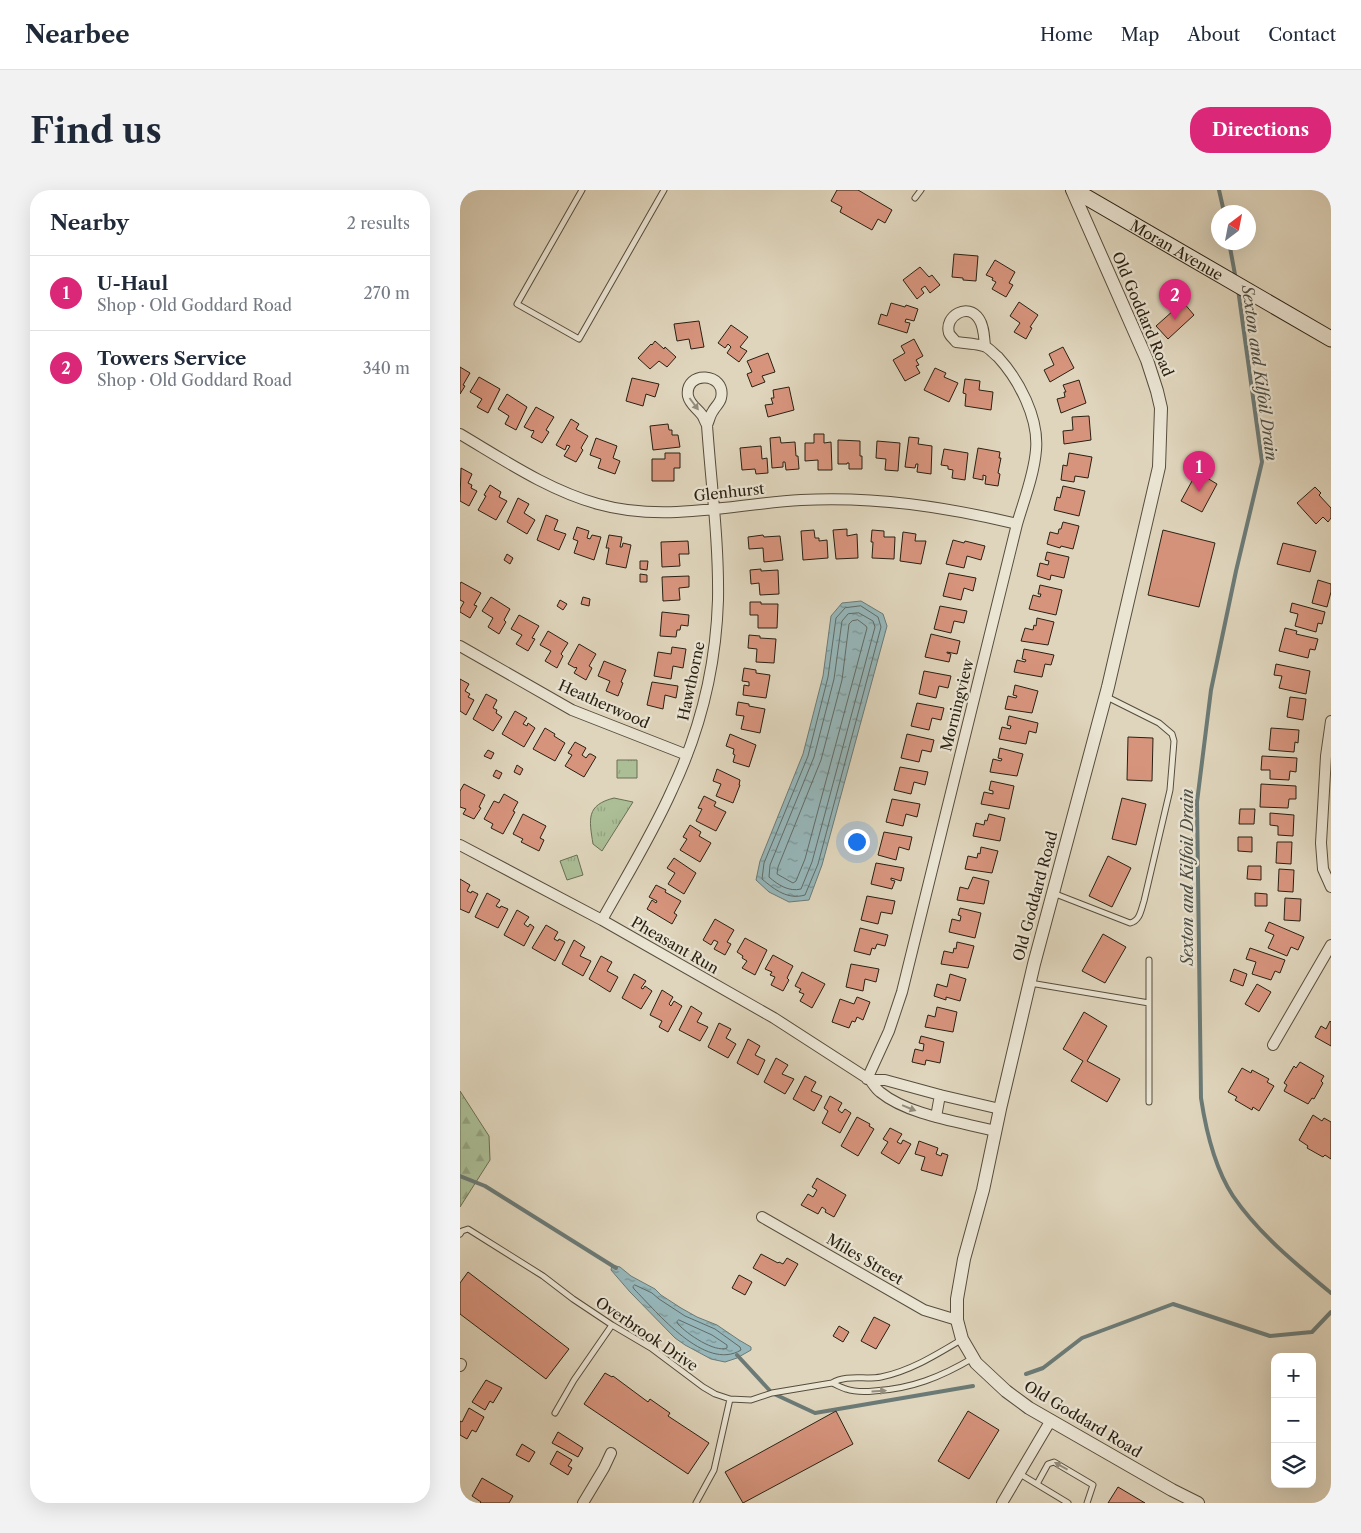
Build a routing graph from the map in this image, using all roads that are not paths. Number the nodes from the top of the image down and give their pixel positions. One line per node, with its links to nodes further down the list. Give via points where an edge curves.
1 (582, 190): 2 (lane, via 517,304 579,339)
2 (664, 190)
3 (921, 190): 5 (lane)
4 (1073, 190): 6 (main road, Moran Avenue); 13 (street, Old Goddard Road, via 1148,360 1161,408 1159,467)
5 (915, 198)
6 (1331, 339)
7 (985, 346): 11 (street, Morningview, via 1008,368 1018,383 1028,402 1034,430 1033,471)
8 (707, 426): 8 (street, Hawthorne, one-way to 8, via 722,396 719,384 710,377 703,377 692,382 688,393 689,400); 10 (street, Hawthorne)
9 (460, 434): 10 (street, Glenhurst, via 560,490 598,504 664,513)
10 (713, 510): 11 (street, Glenhurst, via 801,500 868,500 944,508); 15 (street, Hawthorne, via 718,577 716,635 706,692)
11 (1018, 524): 25 (street, Morningview, via 902,992)
12 (460, 646): 15 (street, Heatherwood, via 572,710)
13 (1106, 696): 18 (street, Old Goddard Road); 18 (lane, via 1159,723 1172,734 1174,741 1170,790 1144,901 1139,918 1130,923)
14 (1331, 721): 17 (street, via 1321,843 1323,868)
15 (687, 755): 19 (street, Hawthorne, via 662,812)
16 (460, 844): 19 (street, Pheasant Run)
17 (1331, 887)
18 (1053, 893): 22 (street, Old Goddard Road)
19 (602, 920): 25 (street, Pheasant Run, via 774,1018)
20 (1331, 945): 24 (street)
21 (1149, 960): 23 (lane)
22 (1030, 982): 23 (lane); 28 (street, Old Goddard Road)
23 (1149, 1002): 27 (lane)
24 (1273, 1045)
25 (868, 1080): 26 (street, Pheasant Run, via 884,1080); 29 (street, Pheasant Run, one-way to 29, via 898,1103)
26 (940, 1096): 28 (street, Pheasant Run); 29 (street)
27 (1149, 1102)
28 (1000, 1109): 30 (street, Old Goddard Road)
29 (936, 1117): 30 (street, Pheasant Run)
30 (995, 1131): 33 (street, Old Goddard Road, via 964,1258)
31 (762, 1217): 33 (street, Miles Street, via 924,1310)
32 (460, 1234): 34 (lane, Overbrook Drive, via 468,1228)
33 (957, 1320): 35 (street, Old Goddard Road)
34 (612, 1325): 38 (lane, Overbrook Drive, via 651,1348 714,1394); 39 (lane)
35 (962, 1339): 36 (street, Old Goddard Road); 37 (lane, Overbrook Drive, via 908,1369 880,1377 839,1379)
36 (973, 1358): 37 (lane, Overbrook Drive, one-way to 36, via 861,1392 890,1390 915,1385); 40 (street, Old Goddard Road, via 1006,1391)
37 (832, 1383): 38 (lane, Overbrook Drive, via 772,1393 751,1400)
38 (730, 1400): 45 (lane, via 714,1470)
39 (555, 1413)
40 (1051, 1420): 42 (street); 49 (street, Old Goddard Road)
41 (611, 1453): 44 (street)
42 (1020, 1473): 43 (lane); 46 (street)
43 (1038, 1484): 47 (lane); 48 (lane, one-way to 43, via 1093,1485 1054,1462 1048,1464)
44 (584, 1503)
45 (696, 1503)
46 (1002, 1503)
47 (1068, 1503)
48 (1087, 1503)
49 (1198, 1503)

